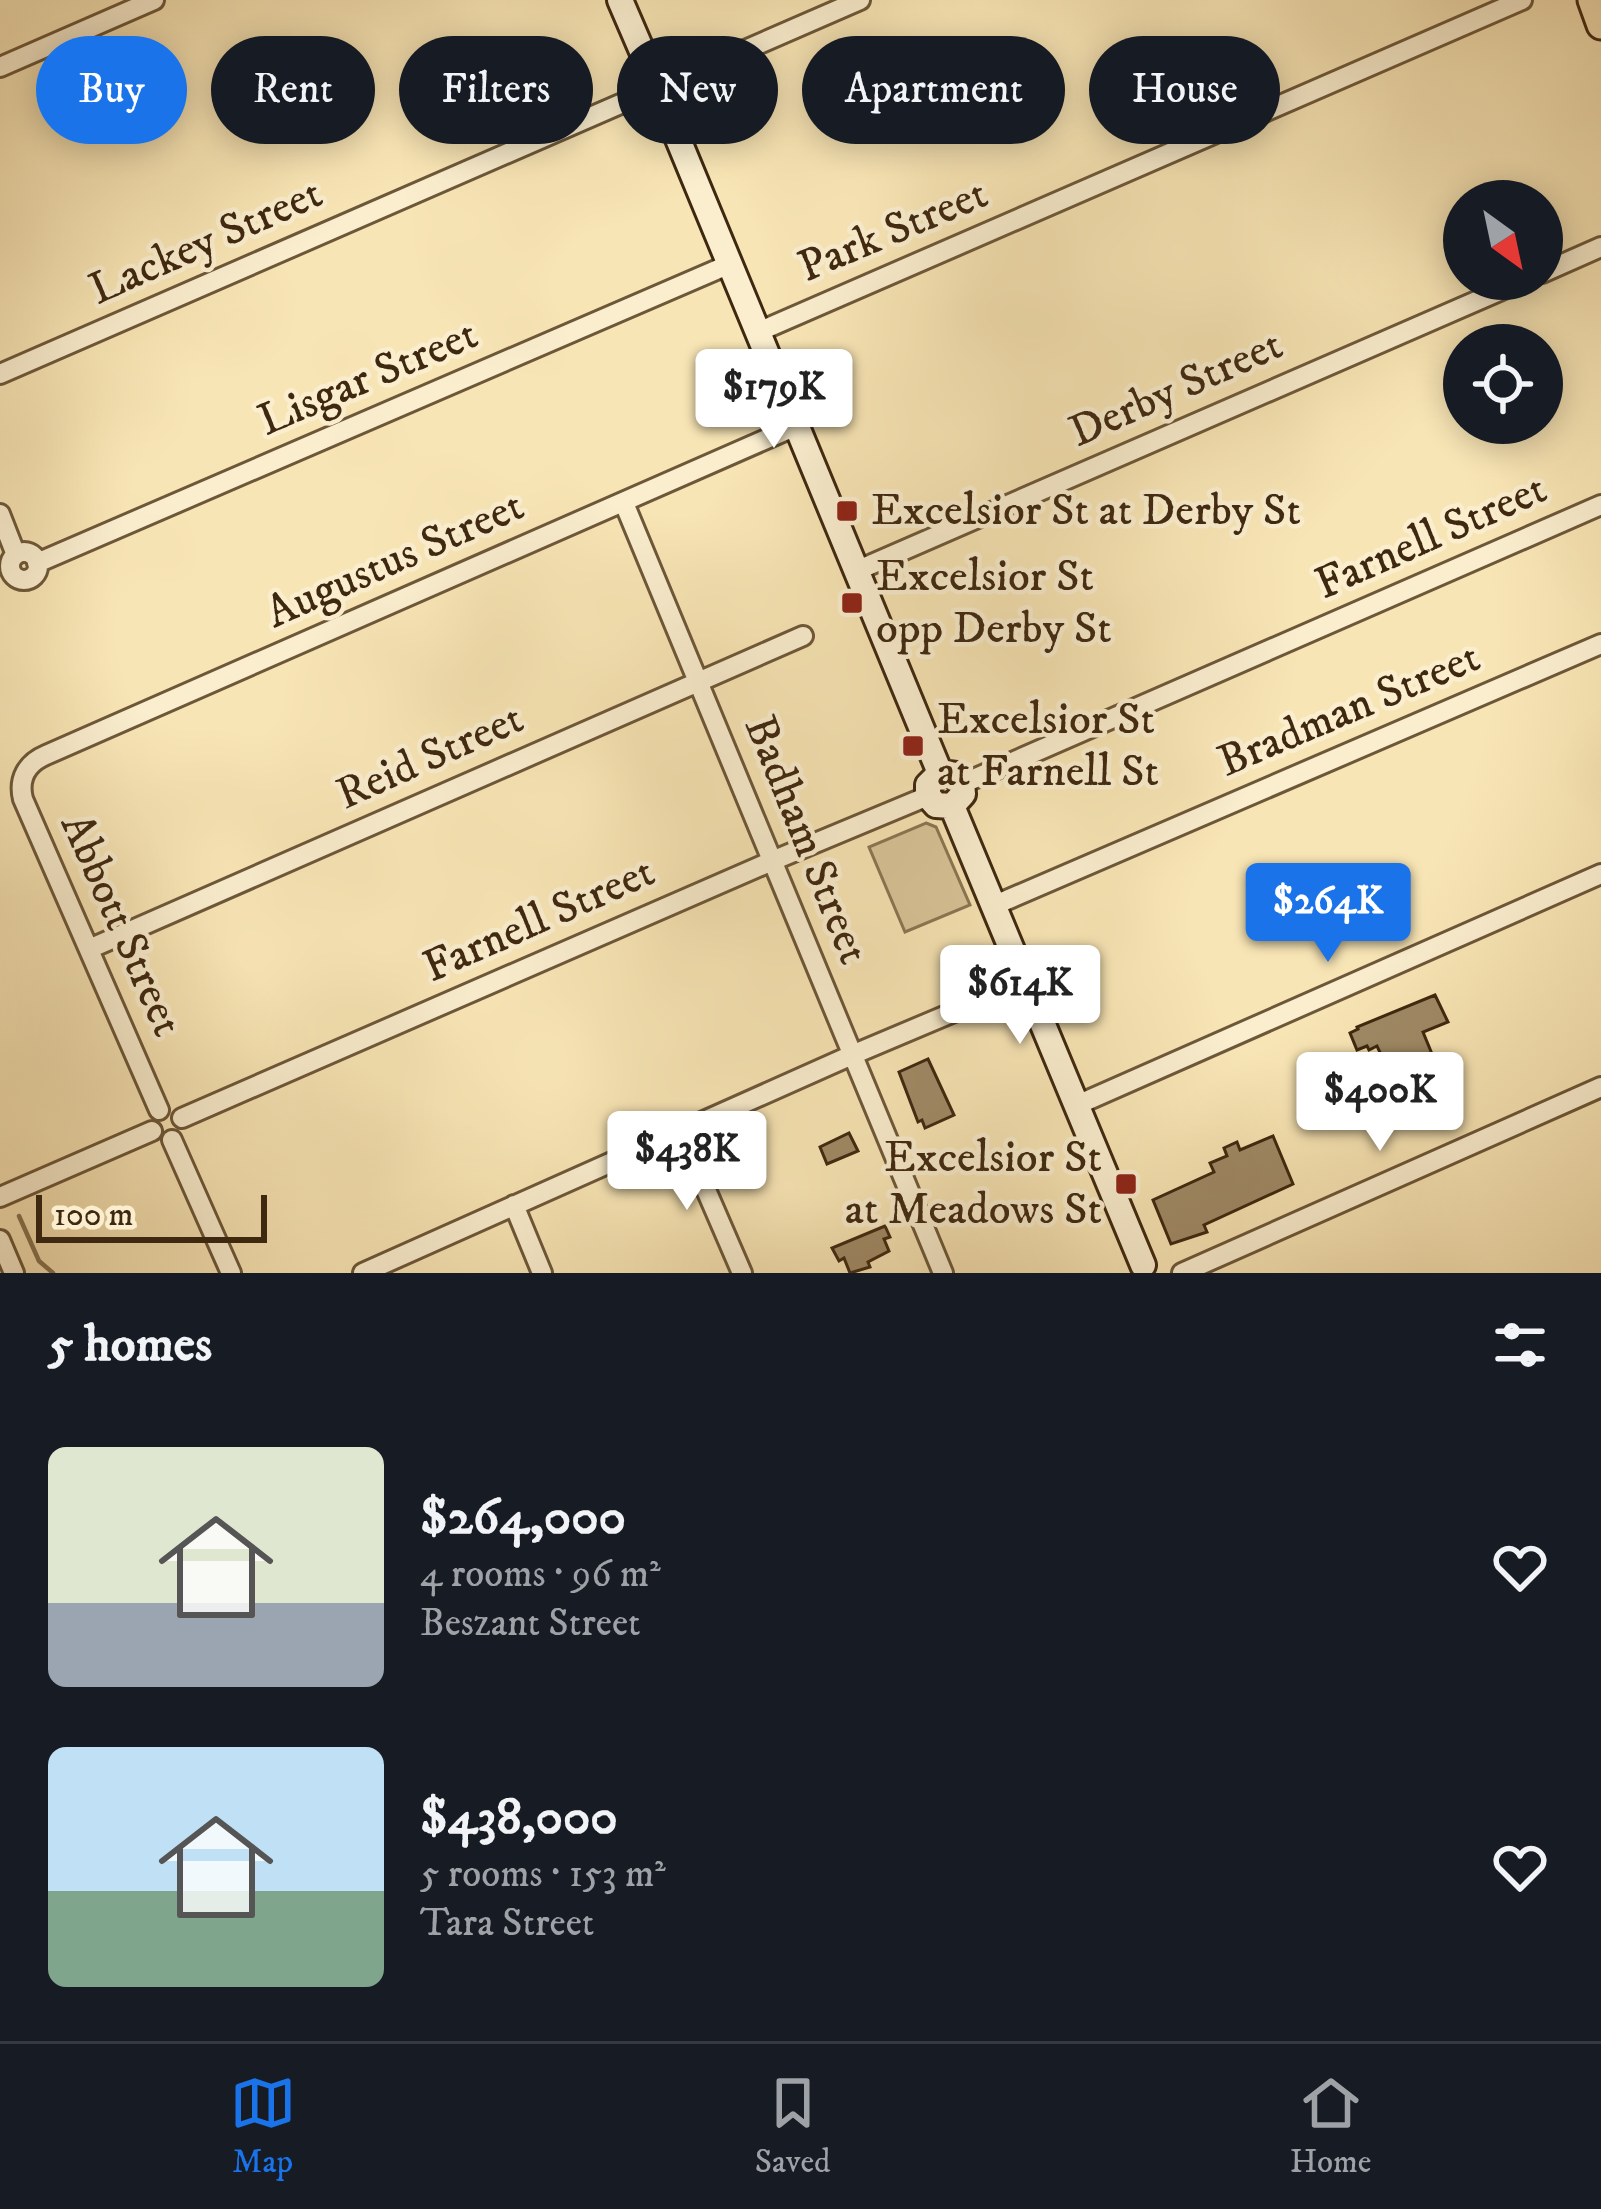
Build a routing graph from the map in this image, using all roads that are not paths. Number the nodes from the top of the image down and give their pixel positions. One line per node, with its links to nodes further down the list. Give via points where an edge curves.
1 (154, 0): 9 (street)
2 (620, 0): 7 (street)
3 (860, 0): 8 (street, Lackey Street)
4 (1522, 0): 16 (street, Park Street)
5 (1592, 0): 6 (main road)
6 (1601, 25)
7 (636, 36)
8 (777, 36)
9 (0, 67)
10 (617, 106): 17 (street, Lackey Street)
11 (681, 144): 14 (street)
12 (1601, 247): 13 (street)
13 (1563, 263)
14 (730, 264): 16 (street); 22 (street, Lisgar Street, via 37,563 29,554)
15 (1479, 300): 23 (street, Derby Street)
16 (758, 332): 18 (street)
17 (0, 374)
18 (796, 426): 19 (street, Augustus Street); 23 (street)
19 (625, 503): 26 (street, Badham Street); 27 (street, Augustus Street)
20 (1601, 505): 28 (street, Farnell Street)
21 (0, 514): 22 (street)
22 (10, 570)
23 (856, 571): 28 (street)
24 (803, 636): 26 (street, Reid Street)
25 (1601, 644): 31 (street, Bradman Street)
26 (698, 683): 29 (street, Badham Street); 32 (street, Reid Street)
27 (26, 770): 32 (street, Abbott Street, via 23,799)
28 (946, 790): 29 (street, Farnell Street); 31 (street)
29 (772, 861): 34 (street, Badham Street); 38 (street, Farnell Street)
30 (1601, 874): 36 (street)
31 (994, 904): 33 (street)
32 (88, 949): 37 (street, Abbott Street)
33 (1025, 982): 34 (street); 36 (street)
34 (852, 1055): 40 (street); 51 (street, Badham Street)
35 (1601, 1087): 52 (street)
36 (1077, 1105): 45 (street)
37 (159, 1110): 38 (street); 39 (street)
38 (182, 1118): 41 (street)
39 (152, 1131): 41 (street); 42 (street)
40 (682, 1132): 43 (street); 50 (street)
41 (172, 1140): 47 (street)
42 (0, 1197)
43 (514, 1205): 48 (street); 49 (street)
44 (0, 1240): 46 (street)
45 (1144, 1270)
46 (14, 1273)
47 (231, 1273)
48 (363, 1273)
49 (542, 1273)
50 (742, 1273)
51 (943, 1273)
52 (1182, 1273)

